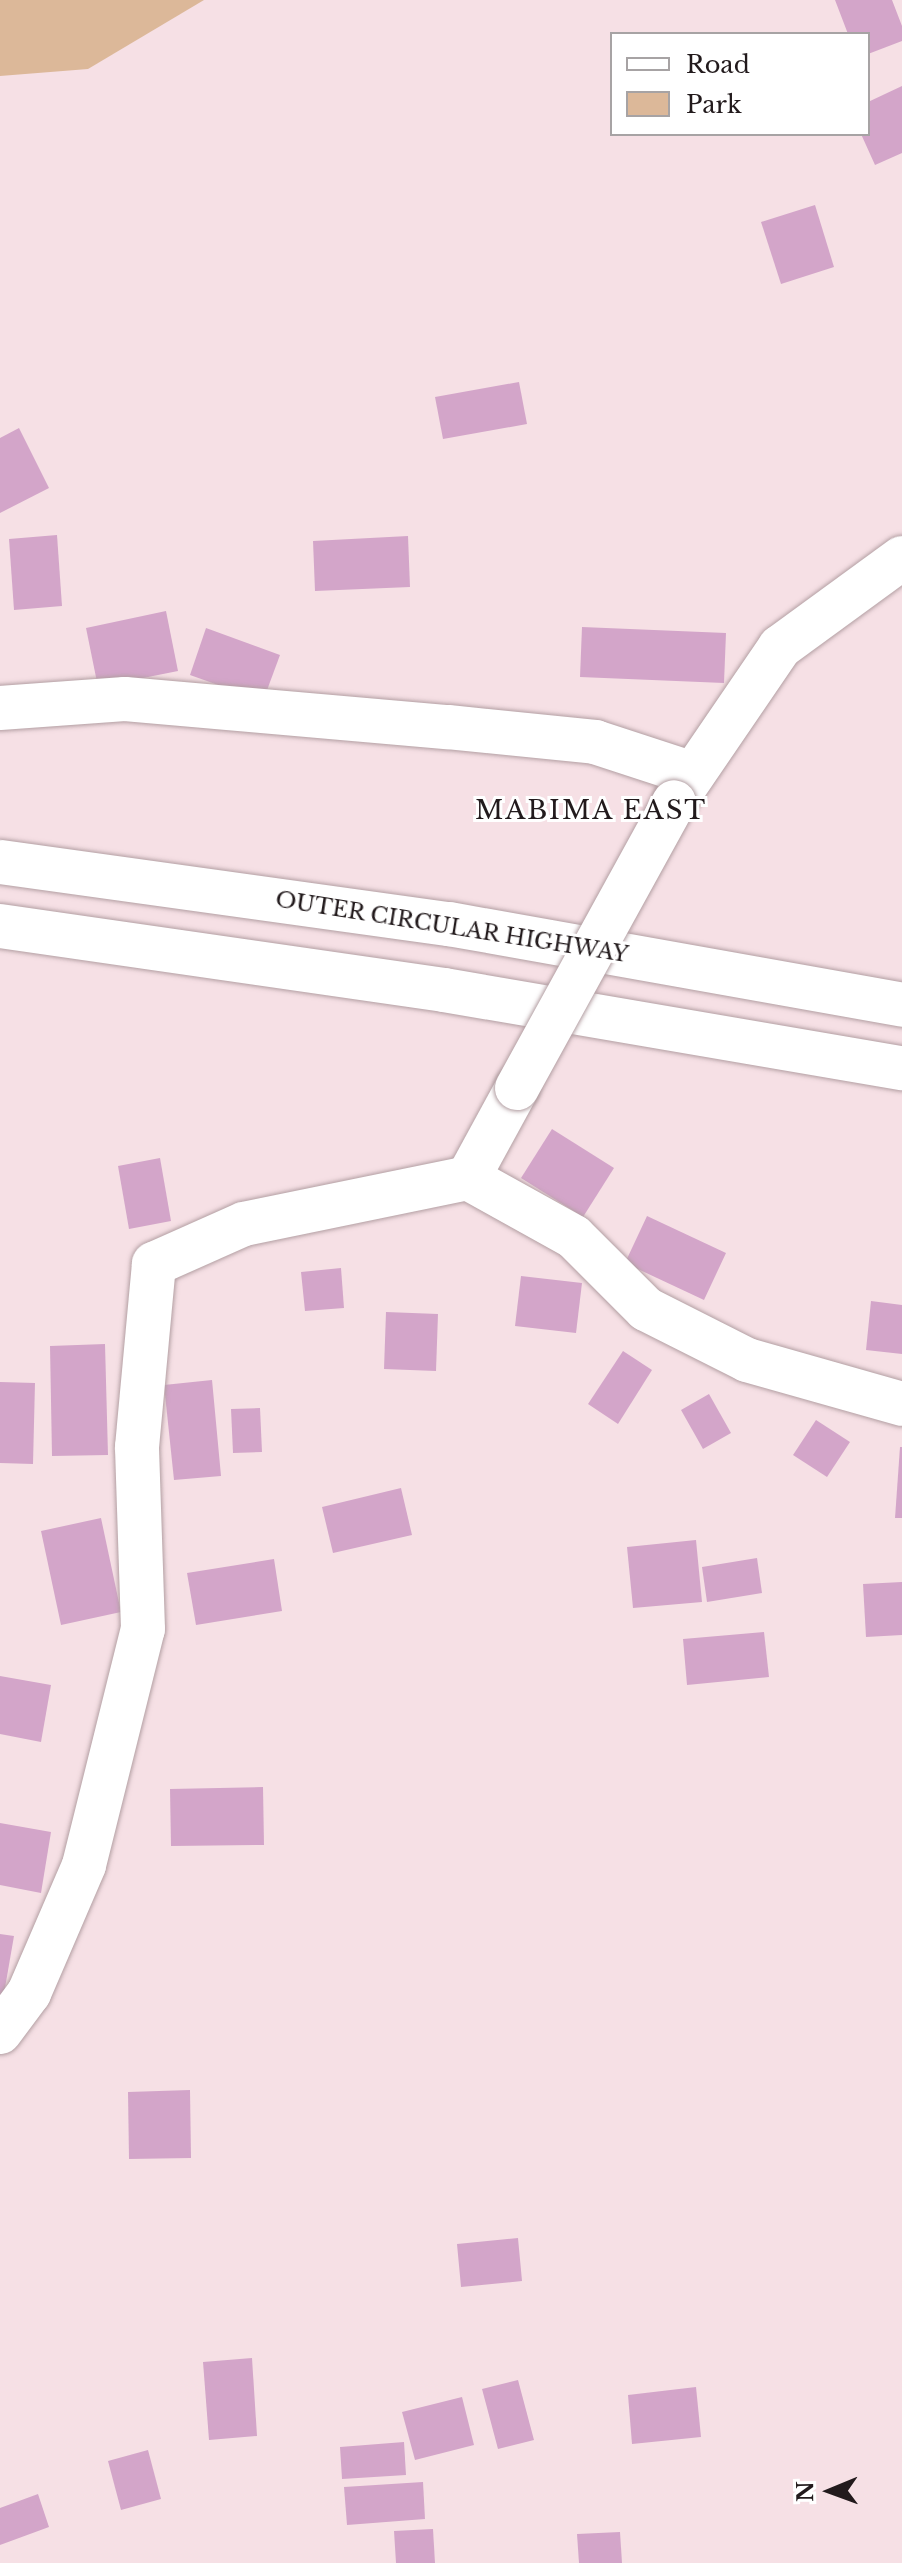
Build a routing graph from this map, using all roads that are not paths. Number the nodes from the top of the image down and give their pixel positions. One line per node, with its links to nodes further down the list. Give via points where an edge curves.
1 (902, 558): 3 (main road, via 780,647)
2 (0, 708): 3 (main road, via 125,699 595,742)
3 (683, 788): 8 (main road, bridge)
4 (0, 862): 6 (main road, OUTER CIRCULAR HIGHWAY, via 449,924)
5 (0, 926): 7 (main road, via 444,990)
6 (902, 1005)
7 (902, 1068)
8 (468, 1178): 9 (main road, via 574,1237 646,1309 747,1360); 10 (main road, via 244,1224 154,1264 137,1447 143,1629 84,1865 29,1993)
9 (902, 1404)
10 (0, 2032)

